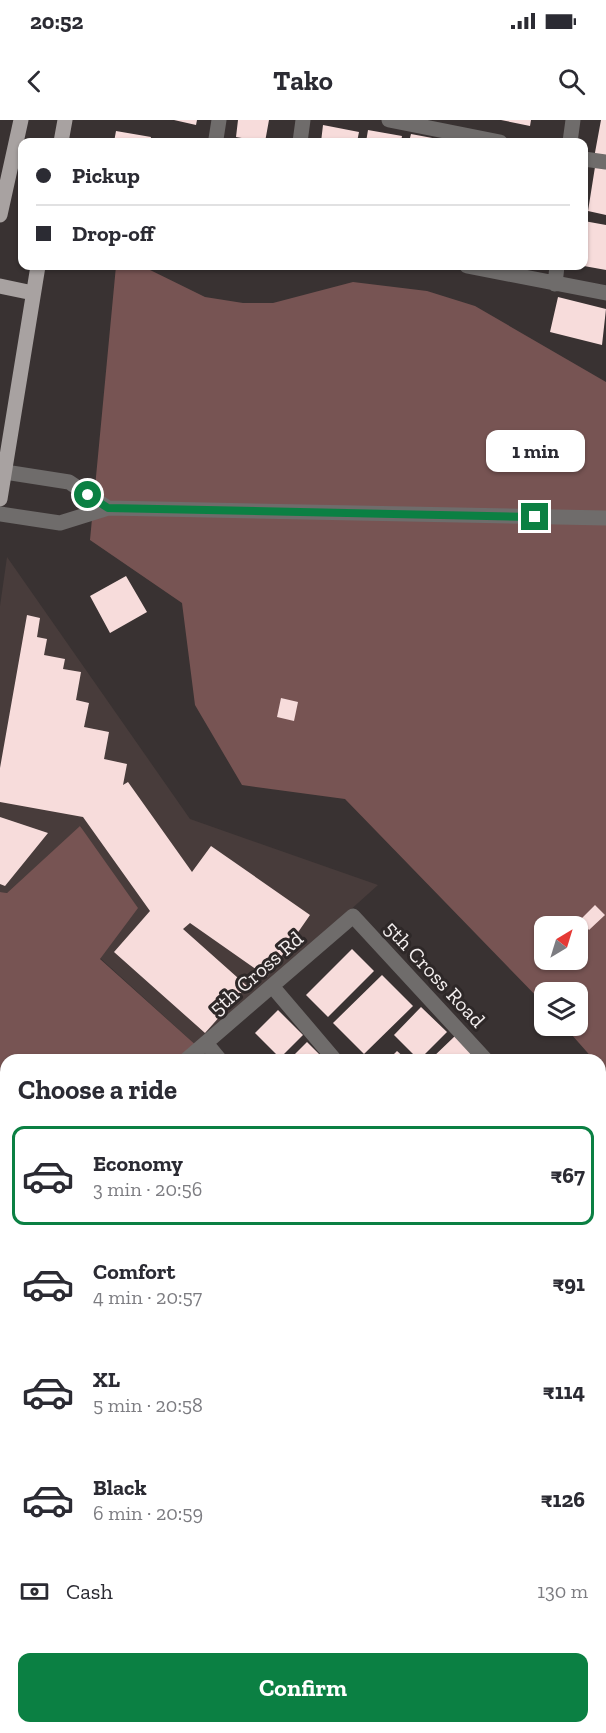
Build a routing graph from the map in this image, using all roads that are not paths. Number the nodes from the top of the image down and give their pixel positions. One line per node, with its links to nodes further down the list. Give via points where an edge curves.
1 (21, 120): 14 (main road)
2 (65, 120): 7 (main road)
3 (219, 120): 8 (street)
4 (303, 120): 9 (street)
5 (389, 120): 10 (street)
6 (573, 120): 11 (street)
7 (62, 138)
8 (216, 138)
9 (301, 138)
10 (480, 138)
11 (571, 138)
12 (588, 160): 13 (street)
13 (606, 162)
14 (0, 215)
15 (37, 270): 21 (main road)
16 (487, 270): 18 (street)
17 (557, 270): 18 (street)
18 (555, 284): 20 (street)
19 (0, 286): 21 (main road)
20 (606, 293)
21 (33, 294): 22 (main road)
22 (5, 472): 23 (main road); 24 (street, via 69,482)
23 (0, 499)
24 (108, 508): 25 (street, via 60,523); 26 (street)
25 (0, 514)
26 (606, 518)
27 (353, 916): 28 (street, 5th Cross Rd); 33 (street, 5th Cross Road)
28 (272, 986): 29 (street, 5th Cross Rd); 32 (street)
29 (206, 1043): 30 (street, 5th Cross Rd); 31 (street)
30 (193, 1054)
31 (215, 1054)
32 (331, 1054)
33 (480, 1054)

